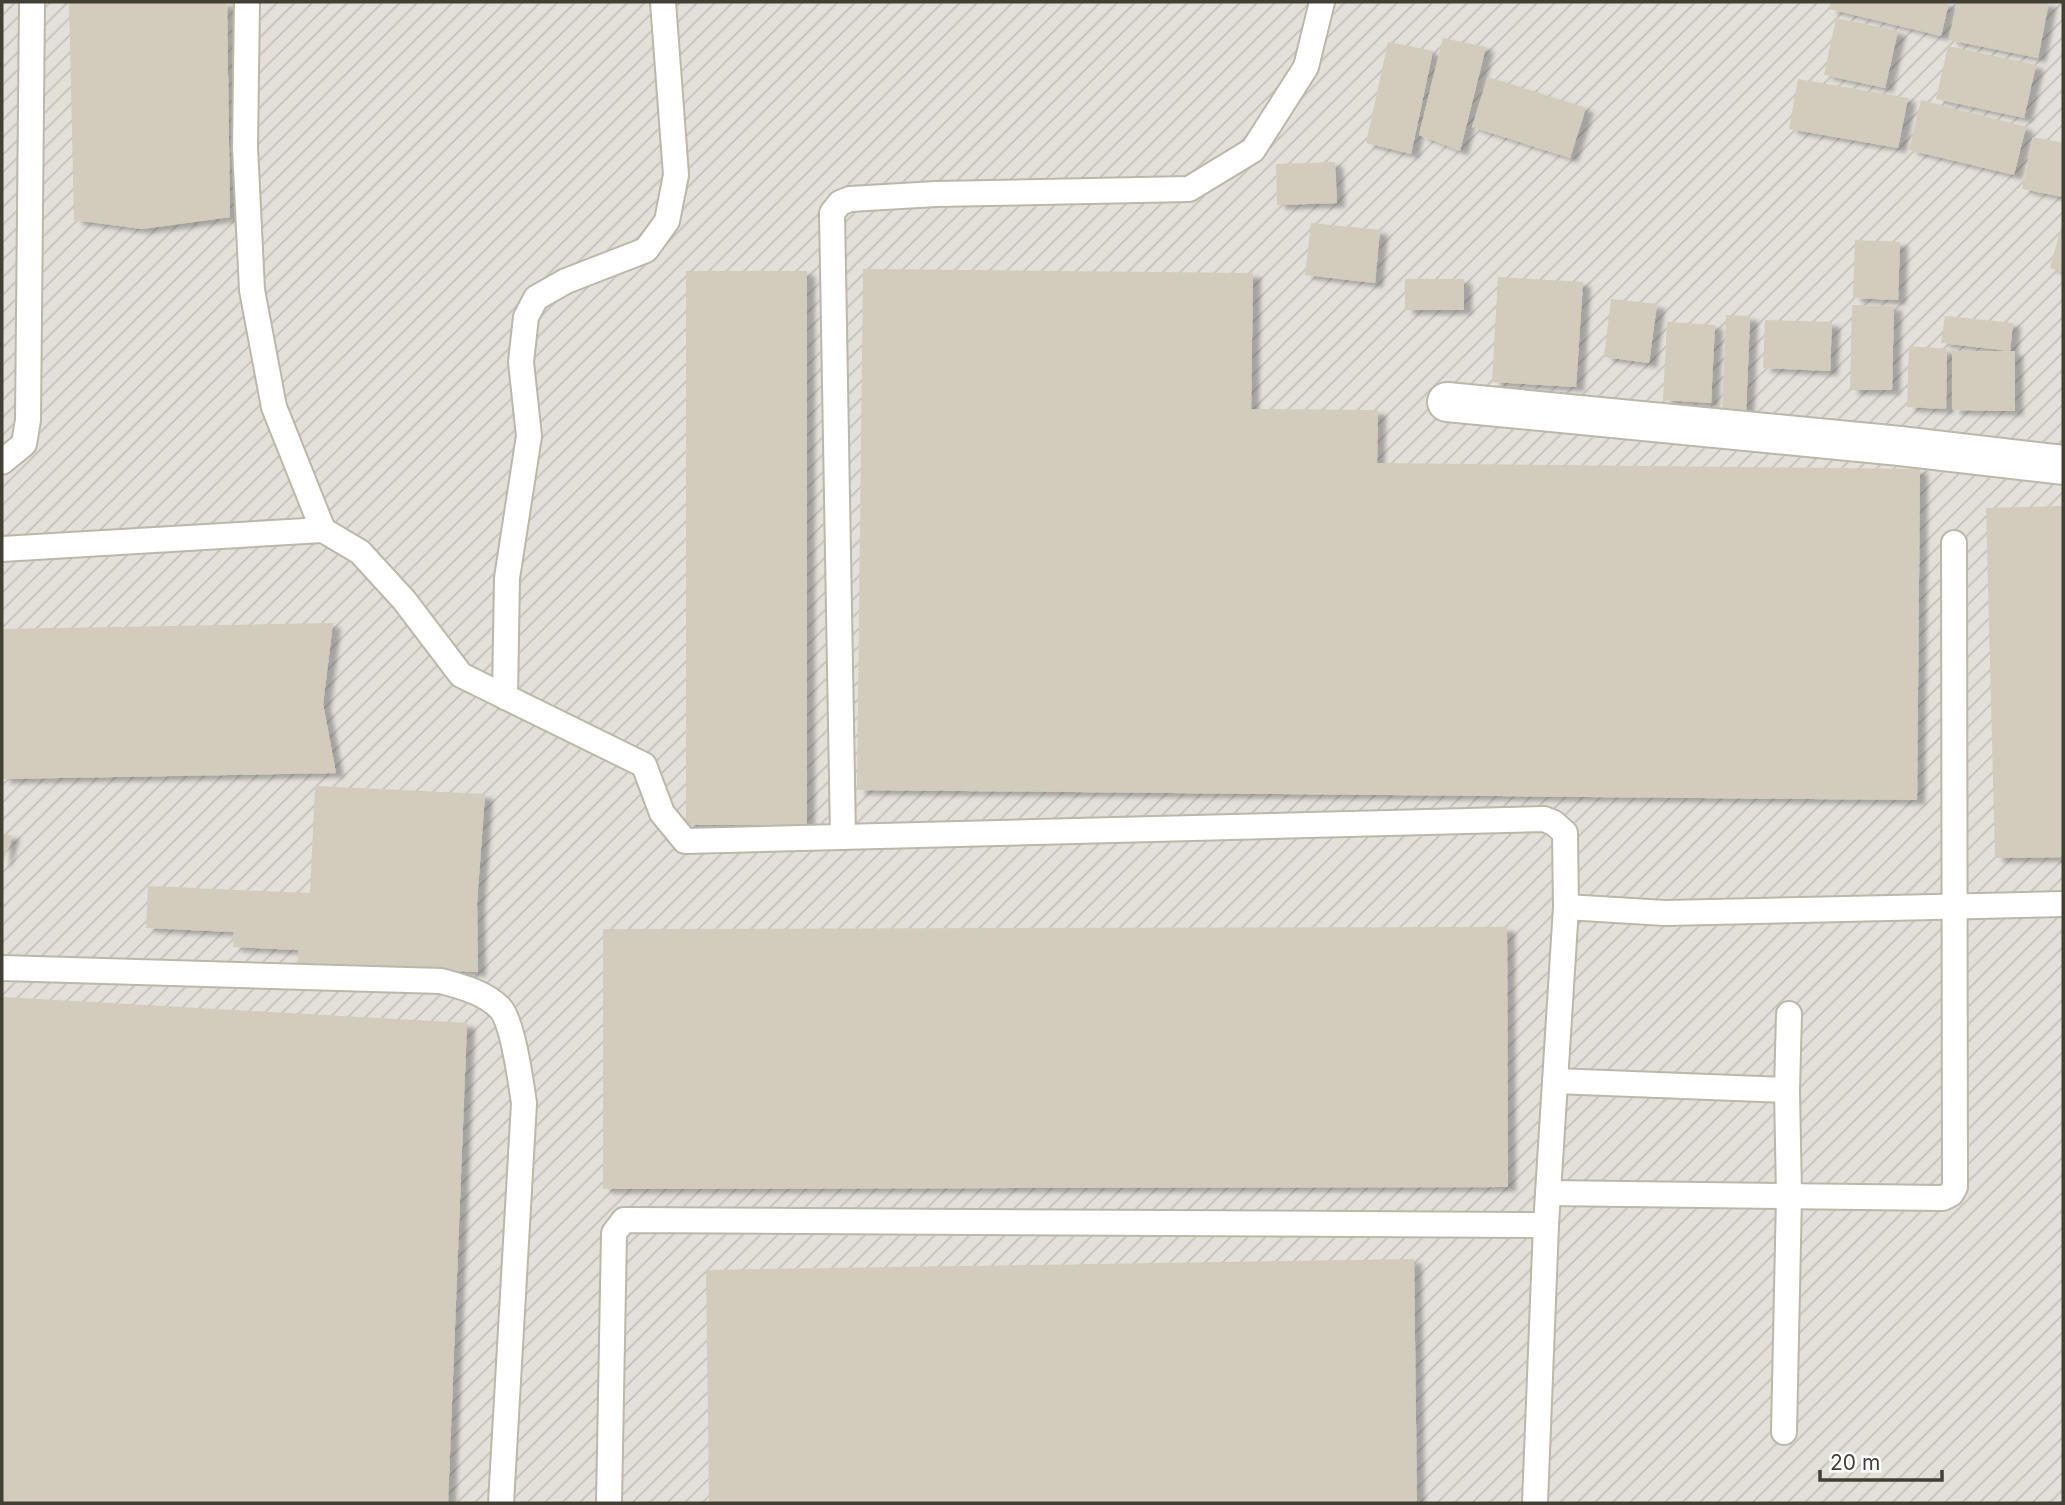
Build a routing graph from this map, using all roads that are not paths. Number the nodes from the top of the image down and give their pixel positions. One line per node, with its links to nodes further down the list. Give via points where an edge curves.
1 (32, 2): 6 (lane, via 29,420 24,444)
2 (247, 2): 8 (lane, via 245,147 252,290 274,407)
3 (663, 2): 11 (lane, via 676,175 667,221 646,250 566,281 536,298 526,317 521,362 529,436 507,578)
4 (1322, 2): 12 (lane, via 1306,67 1253,150 1189,188 850,199 832,213)
5 (1447, 402): 7 (street)
6 (2, 462)
7 (2063, 465)
8 (323, 530): 10 (lane); 11 (lane, via 360,552 404,600 461,675)
9 (1954, 543): 15 (lane)
10 (2, 549)
11 (505, 697): 12 (lane, via 644,765 662,813 685,841)
12 (843, 837): 14 (lane, via 1544,819 1565,833)
13 (2063, 904): 15 (lane)
14 (1566, 907): 15 (lane, via 1665,914); 18 (lane)
15 (1954, 907): 21 (lane, via 1955,1187 1944,1198)
16 (2, 968): 24 (lane, via 440,981 474,991 502,1010 517,1055 524,1103)
17 (1789, 1014): 19 (lane)
18 (1555, 1081): 19 (lane); 20 (lane)
19 (1787, 1090): 21 (lane)
20 (1548, 1194): 21 (lane); 22 (lane)
21 (1789, 1196): 23 (lane)
22 (1546, 1225): 25 (lane, via 624,1220 614,1233); 26 (lane)
23 (1784, 1432)
24 (501, 1503)
25 (609, 1503)
26 (1535, 1503)

